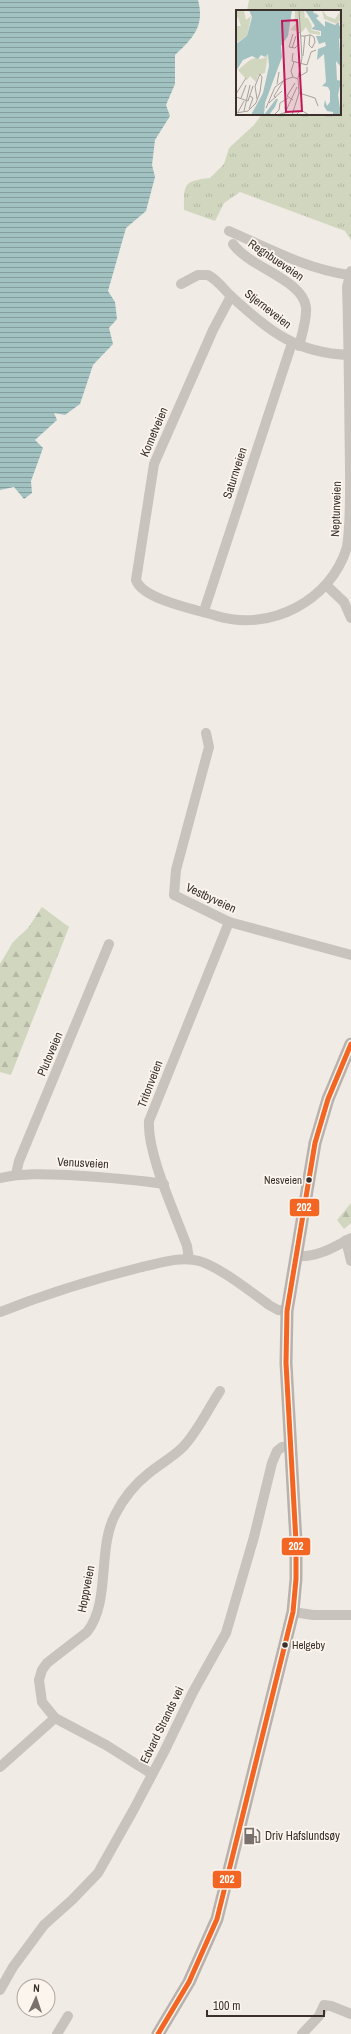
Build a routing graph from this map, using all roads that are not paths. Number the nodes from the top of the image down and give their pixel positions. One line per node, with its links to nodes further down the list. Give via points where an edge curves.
1 (229, 231): 3 (street, Neptunveien, via 314,268)
2 (234, 244): 6 (street, Regnbueveien, via 249,260 301,293 306,312)
3 (350, 273): 7 (street, Neptunveien)
4 (181, 284): 5 (street, Stjerneveien, via 204,274 213,278)
5 (231, 296): 6 (street, Stjerneveien, via 266,326); 9 (street, Kometveien, via 213,330 154,464 136,577)
6 (295, 345): 7 (street, Stjerneveien, via 324,353); 10 (street, Saturnveien)
7 (349, 355): 8 (street, Neptunveien, via 350,530 341,562)
8 (326, 584): 10 (street, Neptunveien, via 299,606 269,618 254,621 233,620); 11 (street, via 344,602)
9 (140, 587): 10 (street, Neptunveien, via 172,603)
10 (204, 612)
11 (351, 618)
12 (206, 733): 13 (street, Vestbyveien, via 209,747 176,870 174,895)
13 (229, 922): 15 (street, Vestbyveien); 19 (street, Tritonveien, via 149,1121 150,1142)
14 (109, 944): 17 (street, Plutoveien, via 19,1161)
15 (351, 955)
16 (351, 1044): 21 (main road, via 328,1099 319,1129)
17 (16, 1174): 18 (street, Venusveien); 19 (street, Venusveien, via 110,1178)
18 (0, 1178)
19 (164, 1184): 22 (street, Tritonveien, via 187,1246)
20 (349, 1239): 21 (street, via 311,1256); 23 (street)
21 (295, 1256): 24 (main road)
22 (189, 1259): 24 (street, via 209,1265 278,1310); 25 (street, via 107,1276 47,1294)
23 (351, 1261)
24 (287, 1311): 27 (main road, via 286,1363)
25 (0, 1312)
26 (220, 1391): 30 (street, Hoppveien, via 187,1442 136,1485 115,1514 108,1540 98,1604 91,1626 82,1637 47,1664 40,1676 42,1702)
27 (291, 1446): 28 (main road, via 296,1553); 32 (street, Edvard Strands vei, via 280,1449 272,1462 226,1633)
28 (293, 1612): 29 (street); 37 (main road, via 217,1919 189,1982)
29 (351, 1615)
30 (55, 1718): 31 (street); 32 (street, Hoppveien, via 106,1745)
31 (0, 1767)
32 (152, 1774): 33 (street, Edvard Strands vei, via 98,1873 48,1921 13,1967)
33 (0, 1990)
34 (351, 2014): 38 (street, via 324,2005 319,2016)
35 (68, 2016): 36 (street)
36 (57, 2034)
37 (158, 2034)
38 (302, 2034)

